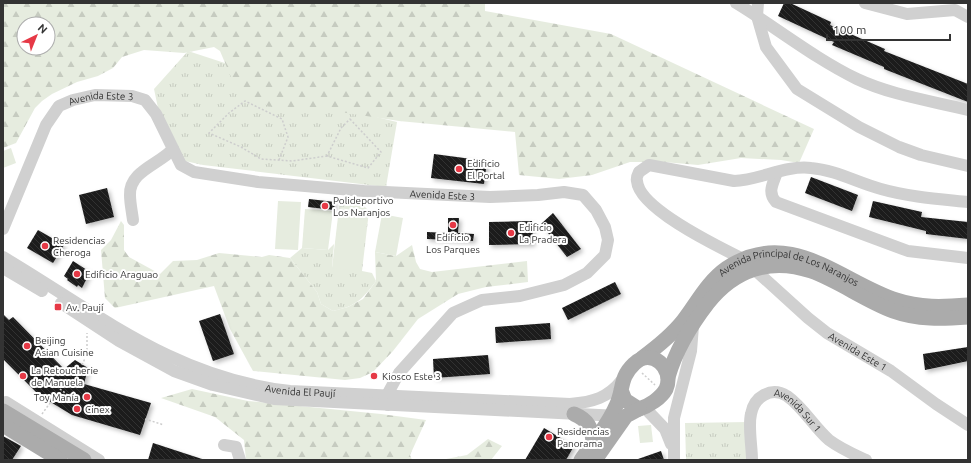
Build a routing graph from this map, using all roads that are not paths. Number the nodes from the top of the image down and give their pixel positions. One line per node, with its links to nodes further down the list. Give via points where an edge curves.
1 (736, 3): 4 (street)
2 (758, 3): 4 (street)
3 (865, 3): 5 (street, via 907,14 955,10)
4 (757, 16): 6 (street, via 823,61 858,79); 8 (street, via 766,47 797,89 859,127 899,147)
5 (968, 17)
6 (968, 110)
7 (173, 149): 11 (street, via 137,176 132,184 129,194); 12 (street, Avenida Este 3, via 168,134 145,100 132,96 95,95 59,106 46,125); 23 (street, Avenida Este 3, via 181,164 194,172 258,182 364,191 490,197 564,192 583,195 596,210 608,240 605,255 586,273 564,285 520,296 482,300 453,313 399,373)
8 (968, 166)
9 (777, 172): 10 (street, Avenida Este 1, via 797,167 812,168 829,171 902,195); 14 (street, via 770,191 776,202 908,251); 15 (street, Avenida Este 1, via 734,181 649,165 638,172 636,180 644,196 666,217)
10 (968, 202)
11 (133, 220)
12 (3, 229)
13 (3, 257): 23 (street, Avenida El Paují, via 126,335 201,371 277,389)
14 (968, 258)
15 (749, 264): 17 (main road, Avenida Principal de Los Naranjos, via 770,254 795,256 819,262 895,300 921,306); 18 (main road, Avenida Principal de Los Naranjos, via 787,266 810,271 880,305 907,315 932,319); 19 (main road, Avenida Principal de Los Naranjos, via 722,287); 20 (main road, Avenida Principal de Los Naranjos, via 726,269 714,280 672,334); 32 (street, Avenida Este 1, via 827,333 891,371)
16 (3, 268): 23 (street, Avenida El Paují, via 119,341 189,377 230,390 288,401)
17 (968, 305)
18 (968, 317)
19 (693, 325): 21 (main road, Avenida Principal de Los Naranjos, via 678,350); 30 (street, via 690,351)
20 (640, 363): 21 (main road, via 650,358 659,362 666,370); 22 (main road, Avenida Principal de Los Naranjos, via 629,369)
21 (665, 384): 25 (main road, Avenida Principal de Los Naranjos, via 663,393); 30 (street)
22 (622, 385): 23 (street, Avenida El Paují, via 606,396 579,403); 25 (main road, via 625,400); 28 (main road, Avenida Principal de Los Naranjos, via 616,407)
23 (387, 400): 27 (street, Avenida El Paují)
24 (3, 404): 38 (street, via 6,402)
25 (642, 408): 29 (main road, Avenida Principal de Los Naranjos); 35 (street, via 665,429)
26 (3, 411): 37 (main road)
27 (574, 414): 28 (street, Avenida El Paují); 33 (main road, via 590,426)
28 (610, 415): 29 (street, Avenida El Paují); 33 (main road, Avenida Principal de Los Naranjos)
29 (626, 416): 41 (main road, Avenida Principal de Los Naranjos)
30 (674, 418): 35 (street)
31 (3, 425): 36 (main road)
32 (968, 425)
33 (593, 442): 40 (main road, Avenida Principal de Los Naranjos)
34 (224, 445): 39 (street, via 236,446)
35 (674, 457)
36 (60, 460)
37 (84, 460)
38 (99, 460)
39 (240, 460)
40 (581, 460)
41 (595, 460)
42 (752, 460): 43 (street, Avenida Sur 1, via 751,414 759,399 772,391 788,397 842,450)
43 (866, 460)

